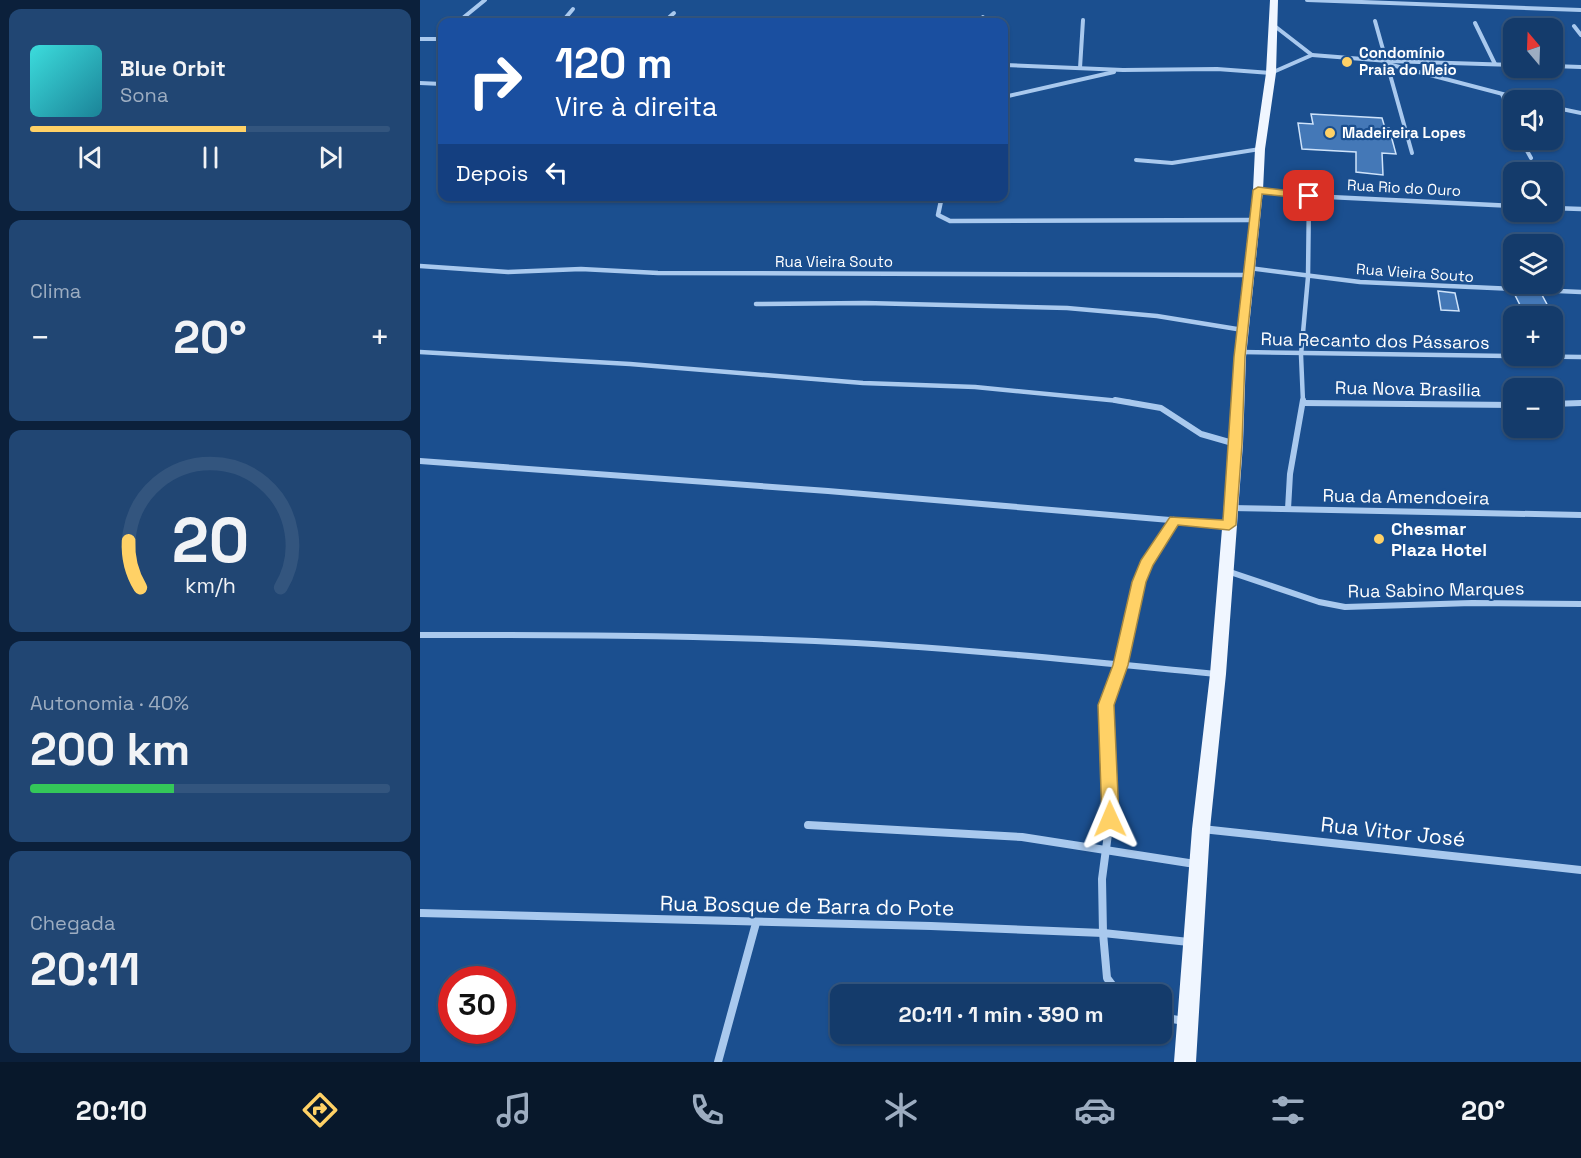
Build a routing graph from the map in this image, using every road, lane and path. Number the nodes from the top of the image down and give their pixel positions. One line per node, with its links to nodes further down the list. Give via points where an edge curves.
1 (485, 0): 7 (street)
2 (1274, 0): 12 (main road)
3 (1307, 0): 5 (street)
4 (573, 9): 8 (street)
5 (1581, 10)
6 (674, 13): 9 (street)
7 (463, 18)
8 (565, 18)
9 (668, 18)
10 (1083, 20): 25 (street)
11 (1375, 21): 19 (street)
12 (1271, 23): 18 (street); 27 (main road)
13 (1475, 23): 20 (street)
14 (1574, 26): 15 (street)
15 (1581, 35)
16 (420, 39): 17 (street)
17 (438, 39)
18 (1312, 55): 19 (street); 27 (street)
19 (1388, 62): 20 (street); 30 (street); 36 (street)
20 (1495, 64): 21 (street)
21 (1503, 64)
22 (1008, 65): 25 (street)
23 (1563, 66): 24 (street)
24 (1581, 67)
25 (1080, 68): 26 (street)
26 (1123, 70): 27 (street); 31 (street)
27 (1271, 73): 34 (main road)
28 (420, 83): 29 (street)
29 (438, 84)
30 (1502, 94)
31 (1008, 96)
32 (1563, 109): 33 (street)
33 (1581, 113)
34 (1260, 149): 38 (street, via 1172,163); 39 (main road)
35 (1527, 150): 37 (street)
36 (1412, 153)
37 (1531, 158)
38 (1136, 160)
39 (1258, 190): 40 (street, Rua Rio do Ouro); 45 (main road)
40 (1309, 196): 42 (street, Rua Rio do Ouro); 48 (street)
41 (941, 201): 45 (street, via 938,215 950,221)
42 (1503, 205)
43 (1563, 208): 44 (street)
44 (1581, 209)
45 (1255, 220): 47 (main road)
46 (420, 266): 47 (street, Rua Vieira Souto, via 658,273)
47 (1248, 271): 48 (street, Rua Vieira Souto); 51 (main road)
48 (1308, 277): 49 (street, Rua Vieira Souto); 54 (street)
49 (1581, 292)
50 (756, 304): 51 (street, via 1067,308 1157,316)
51 (1243, 330): 53 (main road)
52 (420, 352): 60 (street, via 975,387 1132,402 1161,408 1201,434)
53 (1240, 352): 54 (street, Rua Recanto dos Pássaros); 60 (main road)
54 (1301, 355): 55 (street, Rua Recanto dos Pássaros); 56 (street)
55 (1581, 357)
56 (1303, 403): 59 (street, Rua Nova Brasilia); 63 (street)
57 (1581, 403): 58 (street)
58 (1563, 404)
59 (1503, 405)
60 (1236, 444): 62 (main road)
61 (420, 461): 65 (street)
62 (1231, 508): 63 (street, Rua da Amendoeira); 66 (main road)
63 (1288, 509): 64 (street, Rua da Amendoeira)
64 (1581, 515)
65 (1174, 520): 66 (street); 70 (street, via 1139,582)
66 (1229, 525): 67 (main road)
67 (1225, 570): 68 (street, Rua Sabino Marques, via 1345,607); 71 (main road)
68 (1581, 604)
69 (420, 635): 70 (street, via 815,641)
70 (1120, 665): 71 (street); 74 (street, via 1105,712)
71 (1218, 674): 73 (main road)
72 (808, 825): 74 (street, via 1022,837)
73 (1201, 829): 75 (main road); 76 (street, Rua Vitor José)
74 (1108, 852): 75 (street); 79 (street, via 1102,879)
75 (1199, 865): 80 (main road)
76 (1581, 870)
77 (420, 913): 78 (street, Rua Bosque de Barra do Pote)
78 (756, 923): 79 (street, Rua Bosque de Barra do Pote); 84 (street)
79 (1103, 933): 80 (street, Rua Bosque de Barra do Pote); 81 (street, via 1107,978)
80 (1193, 942): 83 (main road)
81 (1112, 984)
82 (1172, 1019): 83 (street)
83 (1189, 1022): 85 (main road)
84 (718, 1062)
85 (1185, 1062)

